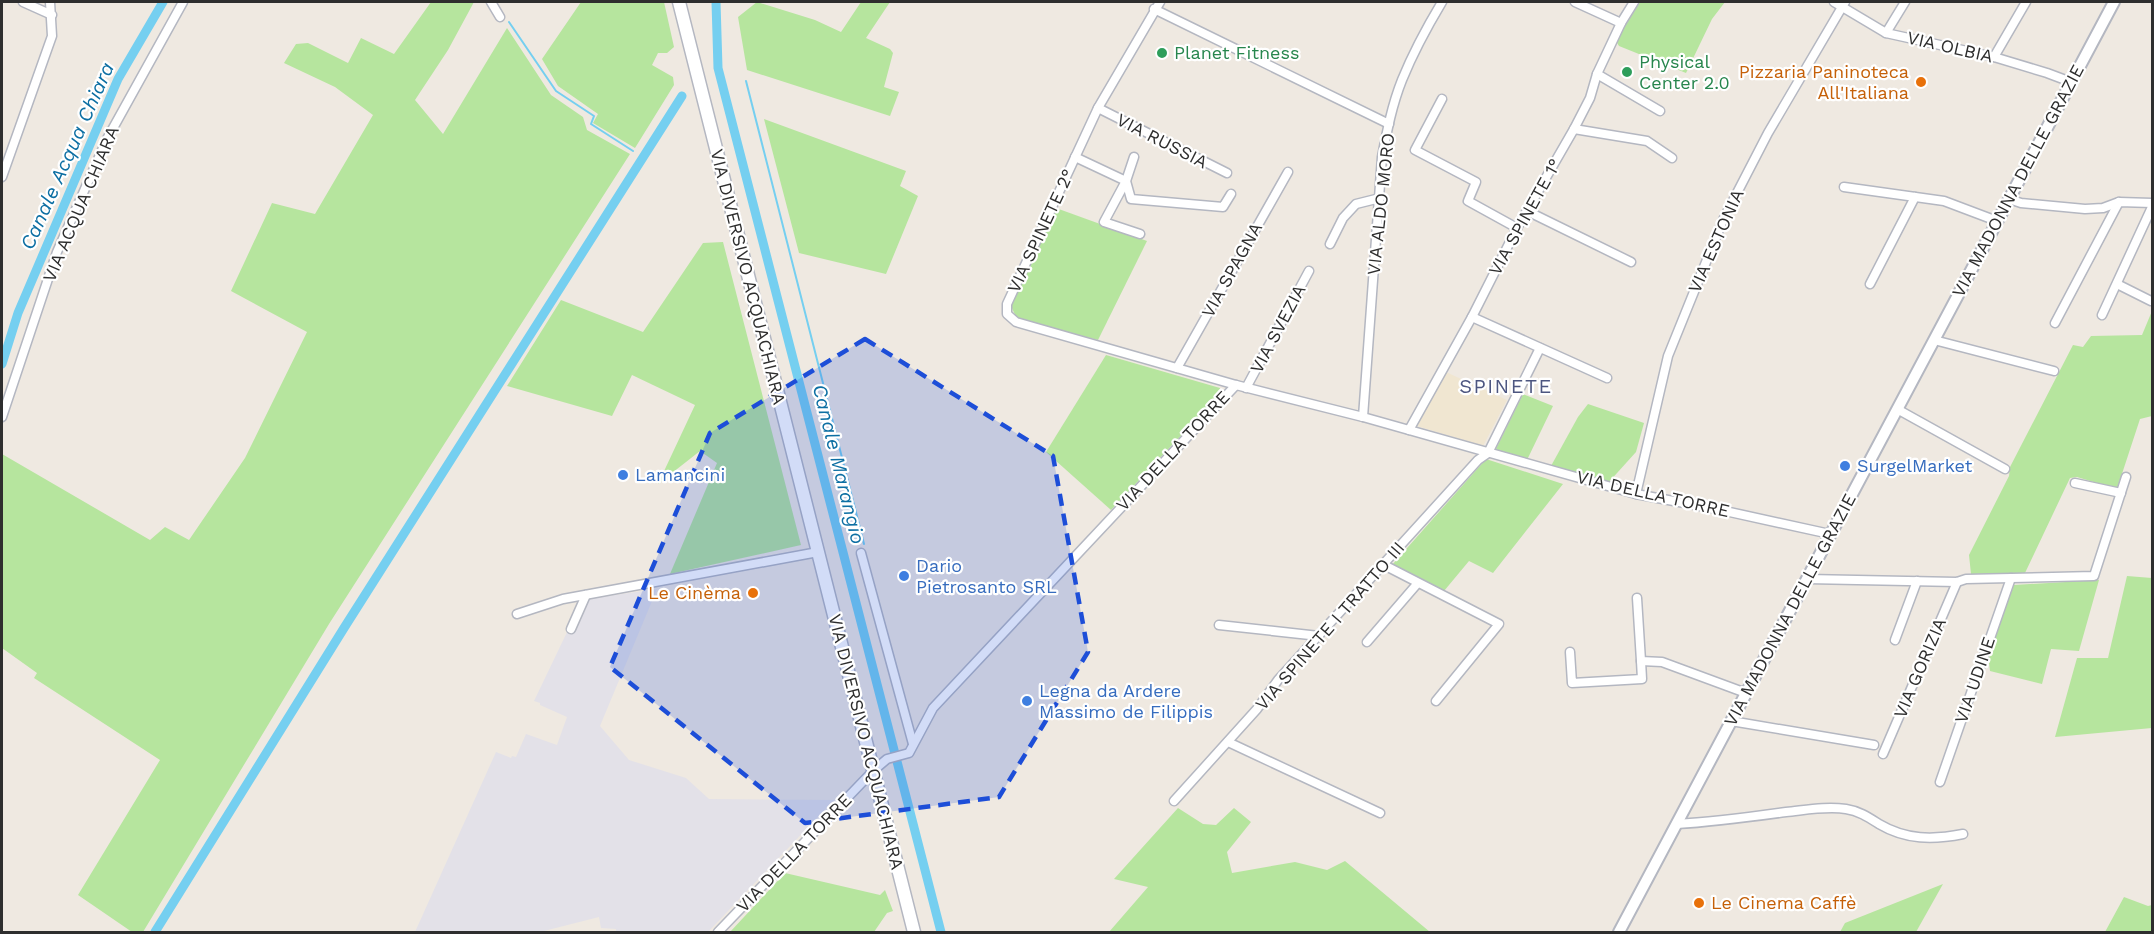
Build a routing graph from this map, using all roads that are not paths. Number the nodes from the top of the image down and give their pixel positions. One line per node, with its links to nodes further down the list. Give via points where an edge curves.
1 (23, 2): 15 (street)
2 (50, 2): 15 (street)
3 (183, 2): 62 (street, VIA ACQUA CHIARA, via 106,139 57,252)
4 (491, 2): 16 (street)
5 (679, 2): 72 (main road, VIA DIVERSIVO ACQUACHIARA)
6 (1160, 2): 14 (street, VIA SPINETE 2°)
7 (1442, 2): 25 (street, VIA ALDO MORO, via 1401,82)
8 (1575, 2): 17 (street)
9 (1634, 2): 17 (street, VIA SPINETE 1°)
10 (1905, 2): 18 (street)
11 (2026, 2): 19 (street)
12 (2114, 2): 21 (street, VIA MADONNA DELLE GRAZIE)
13 (1840, 3): 18 (street, VIA OLBIA); 70 (street, VIA ESTONIA, via 1718,230 1668,356)
14 (1154, 9): 23 (street, VIA SPINETE 2°); 25 (street)
15 (52, 15): 32 (street, via 52,36)
16 (500, 17)
17 (1620, 23): 20 (street, VIA SPINETE 1°)
18 (1886, 33): 19 (street, VIA OLBIA)
19 (1994, 57): 21 (street, VIA OLBIA)
20 (1597, 74): 24 (street); 26 (street, VIA SPINETE 1°)
21 (2070, 82): 38 (street, VIA MADONNA DELLE GRAZIE)
22 (1442, 99): 43 (street, via 1415,150 1476,183 1468,201)
23 (1098, 108): 27 (street, VIA SPINETE 2°); 31 (street, VIA RUSSIA)
24 (1660, 111)
25 (1389, 124): 37 (street, VIA ALDO MORO)
26 (1574, 129): 29 (street, via 1647,141); 41 (street, VIA SPINETE 1°)
27 (1074, 157): 33 (street); 56 (street, VIA SPINETE 2°, via 1007,304 1007,314 1016,322)
28 (1134, 157): 33 (street)
29 (1672, 158)
30 (1288, 172): 56 (street, VIA SPAGNA)
31 (1227, 173)
32 (2, 177)
33 (1126, 181): 35 (street, via 1131,199 1223,207); 44 (street, via 1104,222)
34 (1844, 187): 36 (street)
35 (1231, 194)
36 (1915, 197): 42 (street, via 1944,201); 48 (street)
37 (1380, 198): 45 (street, via 1356,204 1343,218); 63 (street, VIA ALDO MORO)
38 (2008, 199): 39 (street, via 2085,209); 42 (street, VIA MADONNA DELLE GRAZIE)
39 (2119, 202): 40 (street); 53 (street)
40 (2152, 205): 49 (street)
41 (1527, 211): 43 (street, VIA SPINETE 1°); 46 (street)
42 (1997, 221): 54 (street, VIA MADONNA DELLE GRAZIE)
43 (1517, 228): 52 (street, VIA SPINETE 1°)
44 (1140, 234)
45 (1330, 244)
46 (1631, 262)
47 (1310, 271): 60 (street, VIA SVEZIA)
48 (1870, 284)
49 (2117, 284): 50 (street); 51 (street)
50 (2151, 301)
51 (2102, 315)
52 (1472, 317): 55 (street); 64 (street, VIA SPINETE 1°)
53 (2055, 323)
54 (1934, 340): 57 (street); 61 (street, VIA MADONNA DELLE GRAZIE)
55 (1540, 348): 58 (street); 65 (street)
56 (1177, 368): 59 (street, VIA SPINETE 2°)
57 (2054, 371)
58 (1606, 378)
59 (1236, 385): 60 (street, VIA DELLA TORRE); 94 (street, VIA DELLA TORRE, via 933,708)
60 (1246, 388): 63 (street, VIA DELLA TORRE)
61 (1897, 409): 66 (street); 71 (street, VIA MADONNA DELLE GRAZIE)
62 (2, 417)
63 (1363, 417): 64 (street, VIA DELLA TORRE)
64 (1409, 430): 65 (street, VIA DELLA TORRE)
65 (1488, 453): 70 (street, VIA DELLA TORRE); 74 (street, VIA SPINETE I TRATTO III)
66 (2005, 469)
67 (2126, 477): 69 (street)
68 (2075, 483): 69 (street)
69 (2121, 493): 75 (street, via 2094,576)
70 (1636, 494): 71 (street, VIA DELLA TORRE)
71 (1830, 534): 76 (street, VIA MADONNA DELLE GRAZIE)
72 (818, 552): 80 (street); 97 (main road, VIA DIVERSIVO ACQUACHIARA)
73 (861, 553): 94 (street)
74 (1384, 565): 79 (street); 85 (street, VIA SPINETE I TRATTO III)
75 (2011, 578): 78 (street); 98 (street, VIA UDINE)
76 (1807, 579): 77 (street); 90 (street, VIA MADONNA DELLE GRAZIE)
77 (1917, 581): 78 (street); 86 (street)
78 (1957, 582): 96 (street, VIA GORIZIA)
79 (1417, 584): 87 (street); 91 (street, via 1499,624)
80 (586, 595): 82 (street); 84 (street)
81 (1637, 598): 89 (street)
82 (517, 614)
83 (1219, 625): 85 (street)
84 (571, 629)
85 (1319, 636): 93 (street, VIA SPINETE I TRATTO III)
86 (1895, 640)
87 (1367, 642)
88 (1570, 652): 89 (street, via 1572,683 1642,679)
89 (1641, 661): 90 (street, via 1662,662)
90 (1746, 693): 92 (street, VIA MADONNA DELLE GRAZIE)
91 (1436, 701)
92 (1731, 721): 95 (street); 101 (street, VIA MADONNA DELLE GRAZIE)
93 (1228, 742): 99 (street, VIA SPINETE I TRATTO III); 100 (street)
94 (914, 744): 97 (street, VIA DELLA TORRE, via 909,753 887,759)
95 (1874, 745)
96 (1883, 754)
97 (874, 770): 103 (street, VIA DELLA TORRE); 104 (main road, VIA DIVERSIVO ACQUACHIARA)
98 (1940, 782)
99 (1174, 801)
100 (1380, 813)
101 (1677, 824): 102 (street, via 1821,808 1846,809 1902,834 1921,838); 105 (street, VIA MADONNA DELLE GRAZIE)
102 (1963, 834)
103 (718, 933)
104 (914, 933)
105 (1619, 933)

